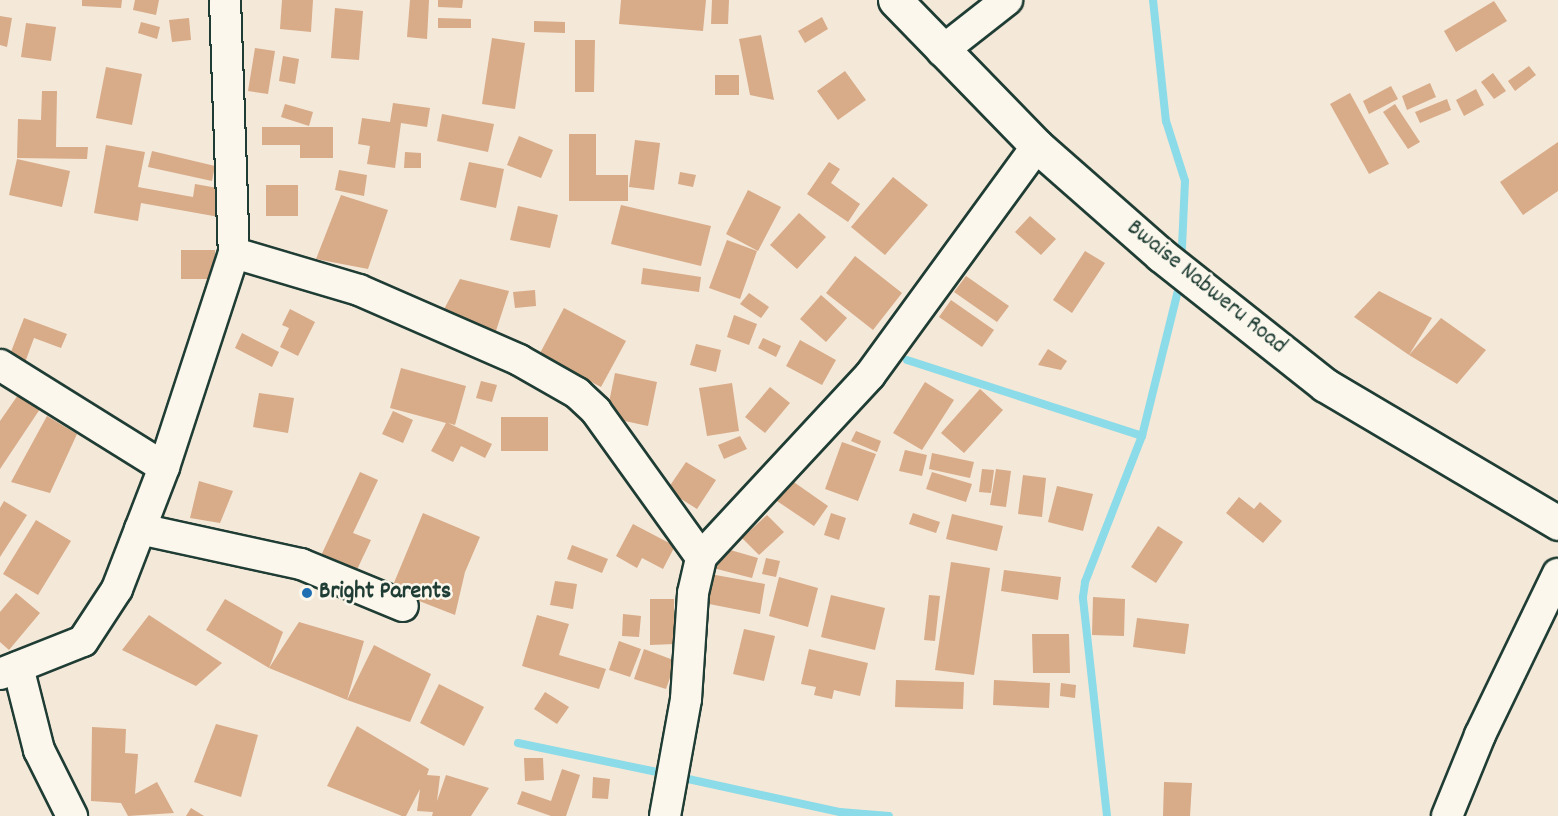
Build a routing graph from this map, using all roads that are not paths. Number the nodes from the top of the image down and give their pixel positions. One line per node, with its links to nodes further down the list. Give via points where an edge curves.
1 (225, 0): 6 (street)
2 (895, 0): 4 (main road, Bwaise Nabweru Road)
3 (1007, 0): 4 (street)
4 (942, 51): 5 (main road, Bwaise Nabweru Road)
5 (1037, 146): 9 (main road, Bwaise Nabweru Road, via 1161,255 1325,385); 11 (street, via 870,375)
6 (234, 253): 8 (street); 11 (street, via 359,290 519,360 577,393 596,411)
7 (0, 365): 8 (street)
8 (164, 467): 10 (street)
9 (1558, 523)
10 (140, 530): 13 (street, via 301,564); 14 (street, via 117,589 83,642)
11 (701, 557): 16 (street, via 693,593 686,699)
12 (1558, 574): 17 (street, via 1480,735)
13 (403, 606)
14 (9, 671): 15 (street, via 39,750)
15 (72, 816)
16 (665, 816)
17 (1446, 816)

